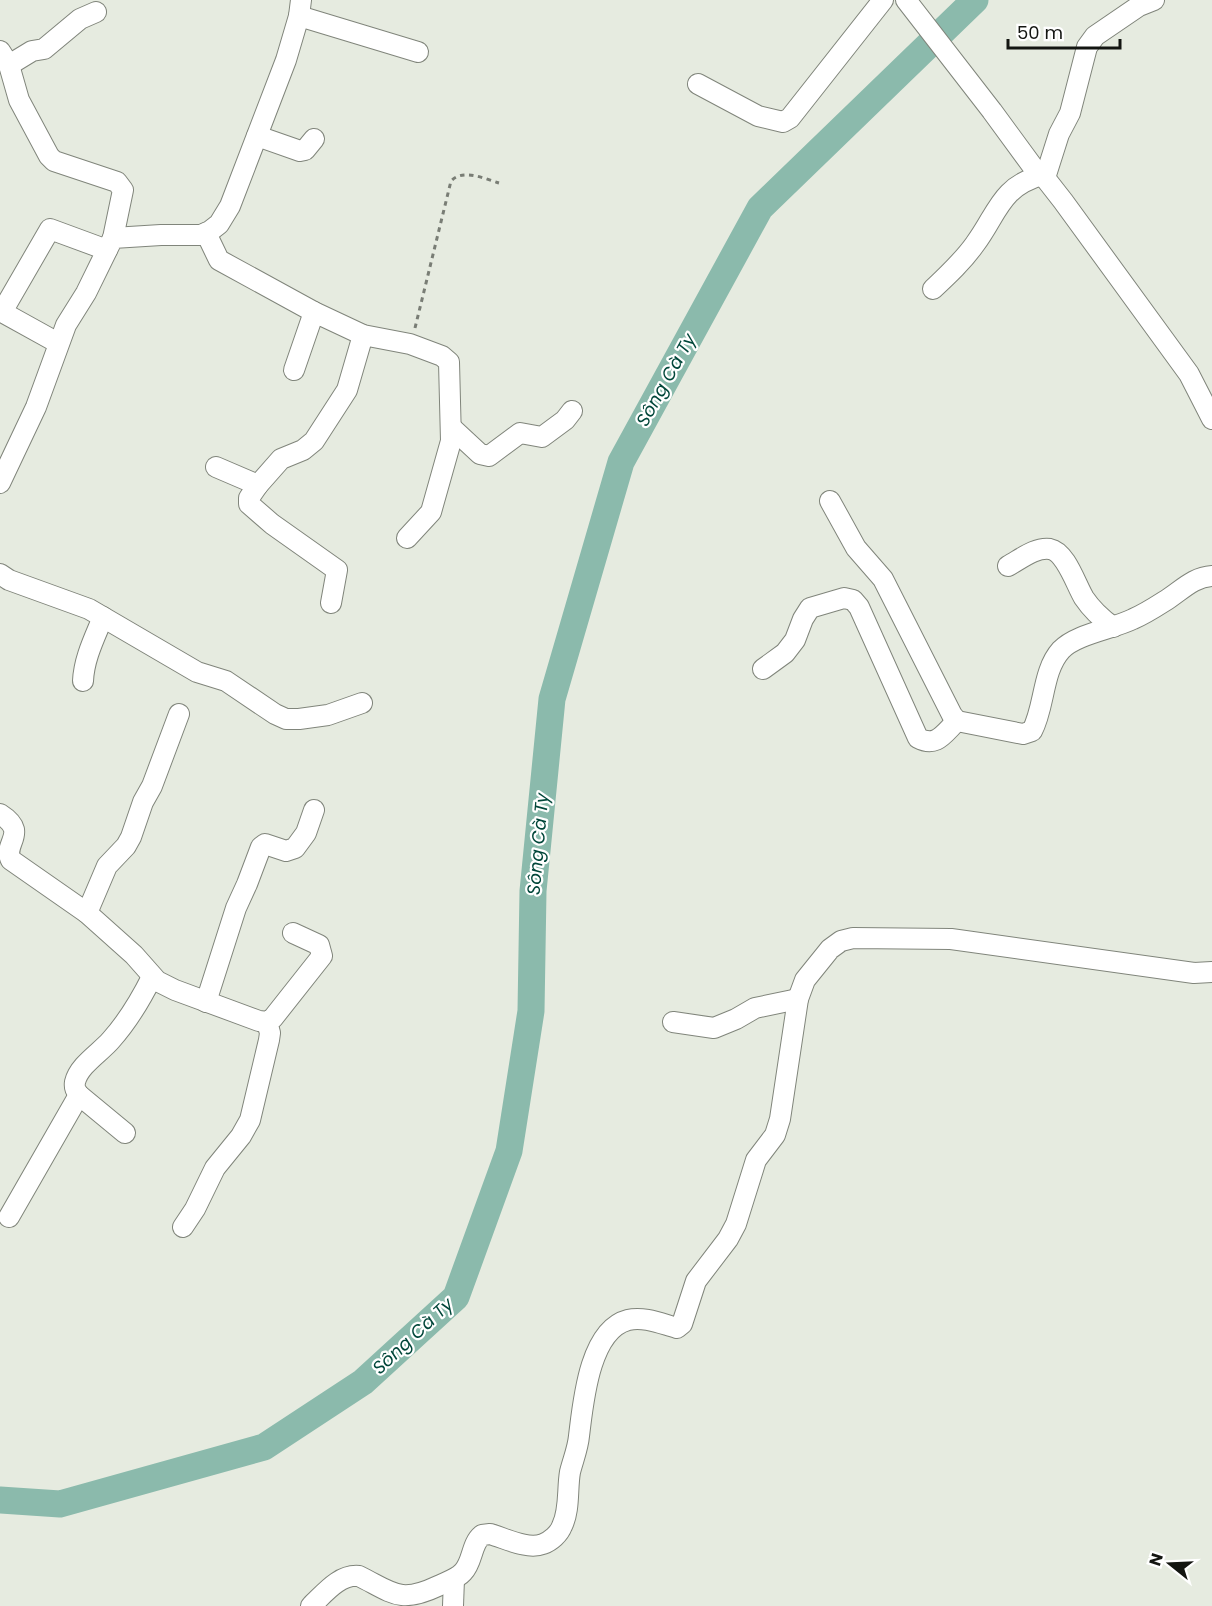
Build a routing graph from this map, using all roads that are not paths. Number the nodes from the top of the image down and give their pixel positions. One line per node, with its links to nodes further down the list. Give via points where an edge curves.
1 (883, 0): 8 (street, via 783,122 758,116)
2 (906, 0): 11 (street)
3 (1154, 0): 11 (street, via 1095,36 1087,47 1070,113)
4 (300, 8): 6 (street); 9 (street, via 286,60)
5 (96, 12): 7 (street, via 80,19 44,49)
6 (418, 52)
7 (4, 58): 13 (street, via 19,100 49,156 117,182 123,189)
8 (698, 84)
9 (257, 136): 10 (street, via 300,151); 12 (street, via 230,206 219,224)
10 (314, 140)
11 (1043, 177): 14 (street, via 1014,187 962,262); 20 (street, via 1189,374)
12 (206, 233): 13 (street, via 161,235); 15 (street, via 219,261)
13 (110, 244): 17 (street); 17 (street, via 50,229 2,312)
14 (933, 289)
15 (314, 312): 16 (street); 18 (street)
16 (363, 335): 21 (street, via 410,344 449,362); 25 (street, via 346,390 314,441 281,459)
17 (58, 343): 22 (street, via 36,407)
18 (294, 370)
19 (572, 411): 21 (street, via 548,435 520,433 489,456 480,454)
20 (1212, 419)
21 (452, 428): 27 (street, via 431,512)
22 (7, 451): 24 (street)
23 (216, 467): 25 (street)
24 (0, 483)
25 (258, 485): 31 (street, via 249,504 337,570)
26 (830, 501): 38 (street, via 856,548 883,579)
27 (407, 538)
28 (1008, 566): 33 (street, via 1030,552 1055,551 1066,563 1084,598)
29 (0, 574): 32 (street)
30 (1212, 576): 33 (street, via 1192,581 1151,609)
31 (331, 603)
32 (103, 617): 35 (street, via 88,653); 36 (street, via 197,672 226,681 286,719 328,715)
33 (1113, 627): 38 (street, via 1062,649 1048,675 1036,724 1029,734)
34 (763, 669): 38 (street, via 785,653 810,608 844,598 853,600 860,607 918,738 927,743 937,741)
35 (83, 681)
36 (362, 703)
37 (179, 714): 42 (street, via 131,837 107,866)
38 (957, 721)
39 (314, 810): 47 (street, via 306,833 295,848 286,851 265,844 261,847 236,908)
40 (0, 814): 41 (street, via 14,827 15,836)
41 (4, 861): 42 (street, via 15,863)
42 (87, 913): 45 (street, via 134,955)
43 (293, 933): 48 (street, via 319,945 322,956)
44 (1212, 972): 46 (street, via 1194,973 951,939 853,938 830,949 810,972)
45 (152, 977): 47 (street); 50 (street, via 120,1029 76,1079)
46 (798, 999): 49 (street, via 755,1008 714,1028); 54 (street, via 775,1135 756,1160 736,1224 696,1281 682,1324 677,1328 644,1319 626,1320 613,1329 599,1350 584,1391 562,1527 552,1539 535,1545 482,1535 463,1573)
47 (206, 1002): 48 (street)
48 (267, 1022): 53 (street, via 269,1040 250,1120 214,1168)
49 (673, 1022)
50 (79, 1095): 51 (street); 52 (street)
51 (125, 1133)
52 (9, 1217)
53 (183, 1227)
54 (454, 1579): 55 (street, via 415,1595 402,1596 352,1575 335,1584); 56 (street)
55 (311, 1606)
56 (453, 1606)

